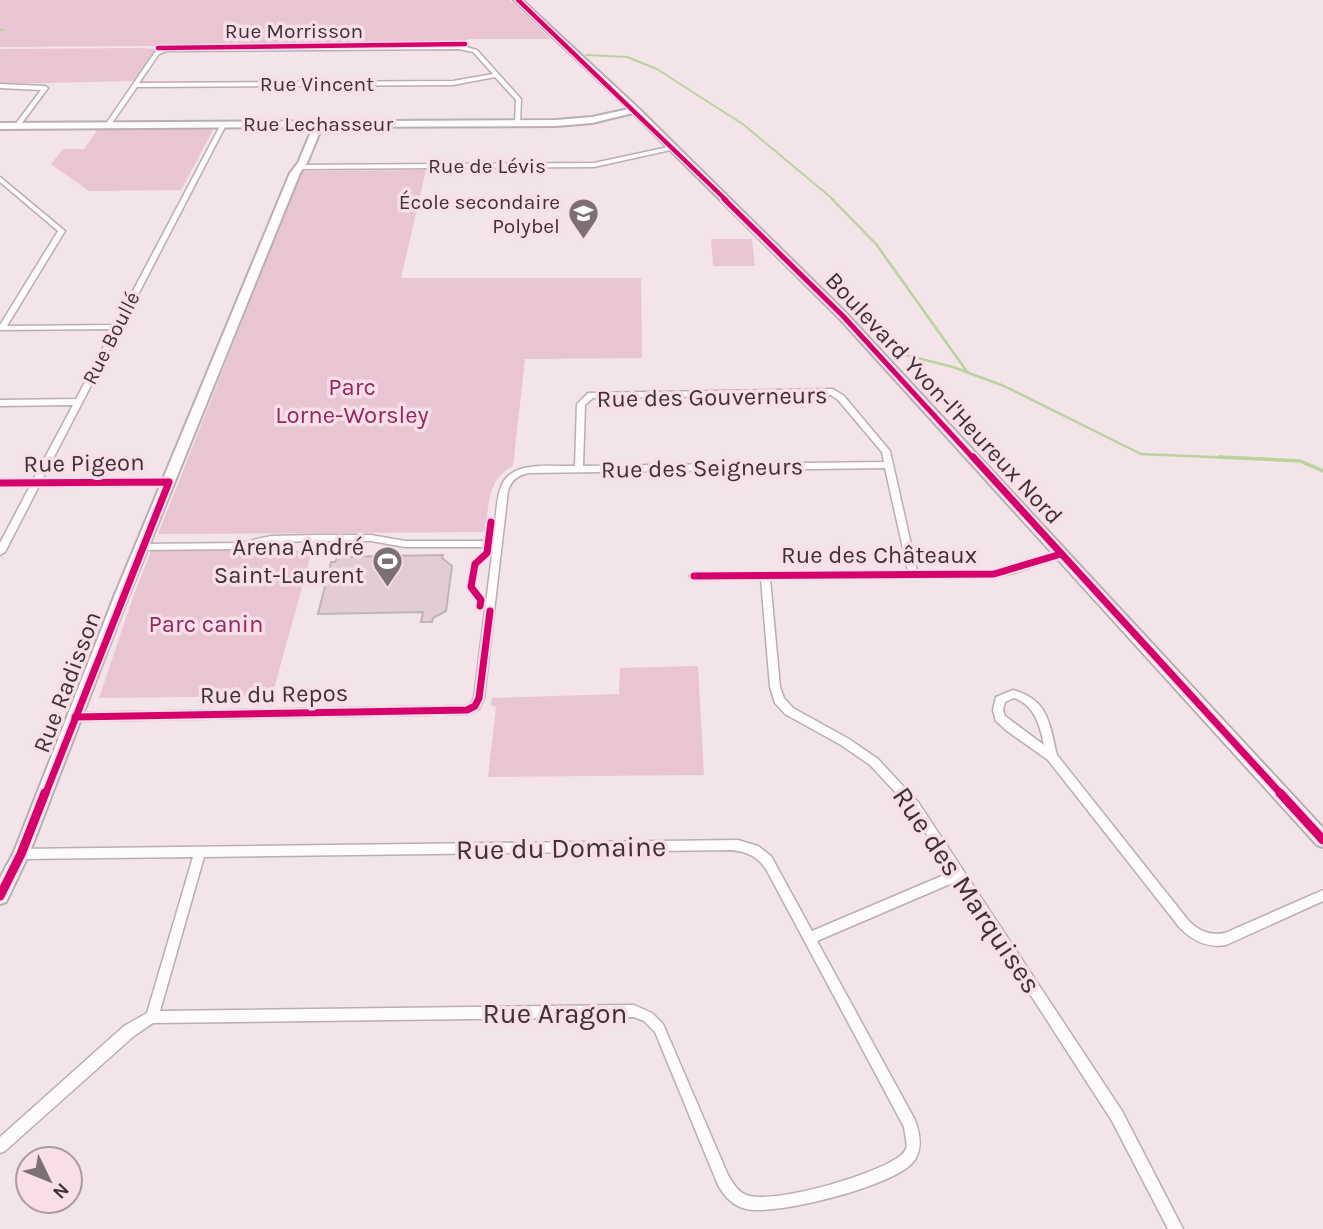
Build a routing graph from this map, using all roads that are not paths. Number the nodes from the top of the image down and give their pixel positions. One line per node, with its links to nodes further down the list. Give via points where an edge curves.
1 (518, 0): 5 (street, Boulevard Yvon-l'Heureux Nord)
2 (497, 75): 3 (street, Rue Vincent, via 453,83); 3 (street, Rue Morrisson, via 470,48 162,50); 6 (street, via 520,101)
3 (136, 85): 8 (street)
4 (0, 86): 11 (street, via 45,88)
5 (635, 110): 6 (street, Rue Lechasseur, via 579,121); 12 (street, Boulevard Yvon-l'Heureux Nord)
6 (518, 123): 7 (street, Rue Lechasseur)
7 (319, 124): 9 (street, Rue Lechasseur); 13 (street, Rue Radisson)
8 (108, 125): 9 (street, Rue Lechasseur); 11 (street, Rue Lechasseur)
9 (223, 125): 15 (street, Rue Boullé)
10 (0, 126): 11 (street, Rue Lechasseur)
11 (17, 126)
12 (673, 148): 13 (street, Rue de Lévis, via 594,165); 27 (street, Boulevard Yvon-l'Heureux Nord, via 844,316)
13 (299, 167): 21 (street, Rue Radisson)
14 (0, 179): 16 (street, via 62,231)
15 (117, 327): 16 (street); 18 (street, Rue Boullé)
16 (1, 328)
17 (0, 402): 18 (street)
18 (78, 402): 23 (street, Rue Boullé)
19 (889, 465): 20 (street, Rue des Seigneurs); 20 (street, Rue des Gouverneurs, via 884,449 833,392 601,393 588,396 581,404); 28 (street, Rue des Gouverneurs)
20 (579, 469): 24 (street, Rue des Seigneurs, via 529,470 508,480)
21 (169, 482): 23 (street, Rue Pigeon); 25 (street, Rue Radisson)
22 (0, 483): 23 (street, Rue Pigeon)
23 (36, 483): 26 (street, Rue Boullé)
24 (498, 544): 25 (street, via 317,538 271,539 240,546); 31 (street, Rue du Repos, via 480,698 473,708)
25 (142, 547): 31 (street, Rue Radisson)
26 (0, 552)
27 (1061, 554): 28 (street, Rue des Châteaux, via 1001,573); 33 (street, Boulevard Yvon-l'Heureux Nord)
28 (913, 574): 29 (street, Rue des Châteaux)
29 (765, 575): 30 (street, Rue des Châteaux); 36 (street, Rue des Marquises, via 779,700 793,714 845,742 885,772 914,805)
30 (694, 576)
31 (75, 717): 35 (street, Rue Radisson)
32 (1052, 757): 32 (street, via 1034,702 1013,694 1000,699 1003,721); 37 (street, via 1197,935 1222,940)
33 (1323, 840)
34 (200, 852): 35 (street, Rue du Domaine); 39 (street, Rue du Domaine, via 741,845 768,860); 40 (street)
35 (21, 854): 38 (street, Rue Radisson)
36 (958, 875): 39 (street); 43 (street, Rue des Marquises, via 1117,1116)
37 (1323, 895)
38 (0, 896)
39 (810, 938): 42 (street, Rue du Domaine, via 911,1125)
40 (152, 1017): 41 (street, via 129,1031); 42 (street, Rue Aragon, via 634,1011 659,1028 723,1180 743,1201 793,1199 836,1190 899,1165)
41 (0, 1146)
42 (912, 1151)
43 (1176, 1229)

